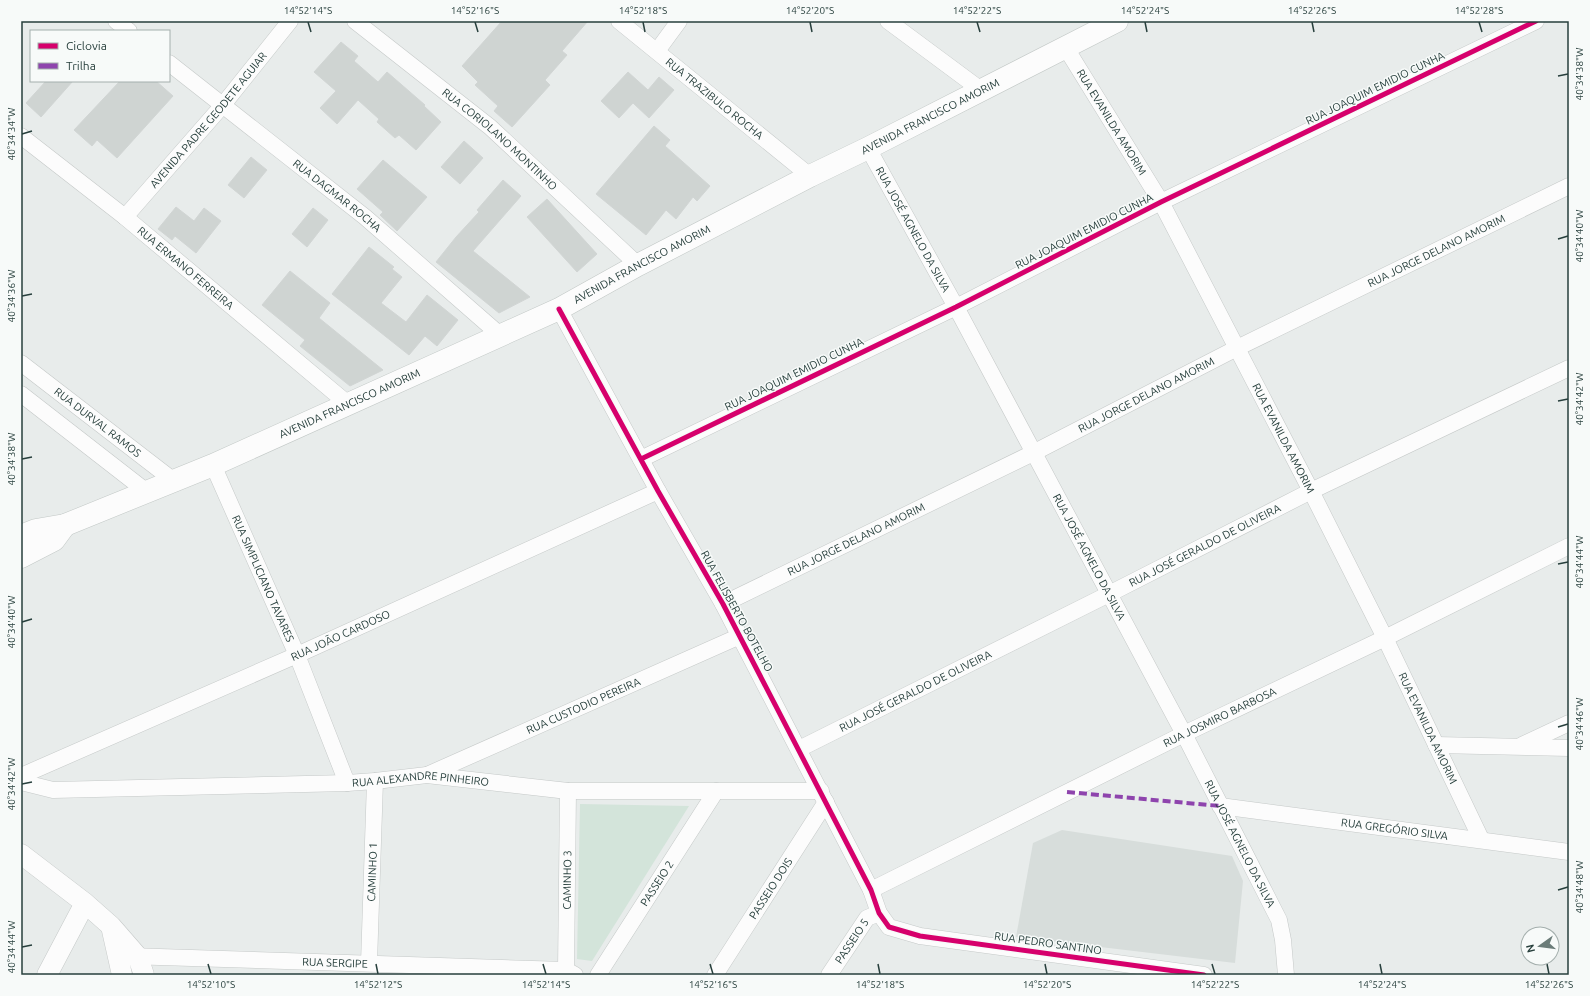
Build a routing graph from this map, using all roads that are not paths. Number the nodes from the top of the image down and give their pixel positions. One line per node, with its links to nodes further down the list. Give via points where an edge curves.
1 (116, 21): 9 (street)
2 (290, 21): 14 (street, AVENIDA PADRE GEODETE AGUIAR)
3 (355, 21): 21 (street, RUA CORIOLANO MONTINHO, via 490,127)
4 (619, 21): 11 (street, RUA TRAZIBULO ROCHA)
5 (679, 21): 11 (street)
6 (888, 21): 13 (street)
7 (1118, 21): 10 (main road, AVENIDA FRANCISCO AMORIM)
8 (1536, 21): 19 (street, RUA JOAQUIM EMIDIO CUNHA)
9 (128, 30)
10 (1066, 48): 13 (main road, AVENIDA FRANCISCO AMORIM); 19 (street, RUA EVANILDA AMORIM)
11 (657, 51): 17 (street, RUA TRAZIBULO ROCHA)
12 (170, 65): 14 (street, RUA DAGMAR ROCHA)
13 (981, 90): 16 (main road, AVENIDA FRANCISCO AMORIM)
14 (222, 106): 20 (street, AVENIDA PADRE GEODETE AGUIAR); 24 (street, RUA DAGMAR ROCHA, via 365,217)
15 (21, 136): 20 (street, RUA ERMANO FERREIRA)
16 (868, 148): 17 (main road, AVENIDA FRANCISCO AMORIM); 22 (street, RUA JOSÉ AGNELO DA SILVA)
17 (810, 176): 21 (main road, AVENIDA FRANCISCO AMORIM)
18 (1569, 186): 25 (street, RUA JORGE DELANO AMORIM)
19 (1161, 202): 22 (street, RUA JOAQUIM EMIDIO CUNHA); 25 (street, RUA EVANILDA AMORIM)
20 (125, 217): 29 (street, RUA ERMANO FERREIRA)
21 (638, 265): 23 (main road, AVENIDA FRANCISCO AMORIM)
22 (956, 307): 30 (street, RUA JOSÉ AGNELO DA SILVA); 31 (street, RUA JOAQUIM EMIDIO CUNHA)
23 (559, 309): 24 (main road, AVENIDA FRANCISCO AMORIM); 31 (street, RUA FELISBERTO BOTELHO)
24 (500, 335): 29 (main road, AVENIDA FRANCISCO AMORIM)
25 (1237, 348): 30 (street, RUA JORGE DELANO AMORIM); 35 (street, RUA EVANILDA AMORIM)
26 (21, 363): 33 (street, RUA DURVAL RAMOS)
27 (1569, 368): 35 (street, RUA JOSÉ GERALDO DE OLIVEIRA)
28 (21, 394): 36 (street)
29 (348, 404): 32 (main road, AVENIDA FRANCISCO AMORIM)
30 (1034, 453): 41 (street, RUA JOSÉ AGNELO DA SILVA); 42 (street, RUA JORGE DELANO AMORIM)
31 (641, 459): 34 (street, RUA FELISBERTO BOTELHO)
32 (213, 465): 33 (main road, AVENIDA FRANCISCO AMORIM); 45 (street, RUA SIMPLICIANO TAVARES)
33 (174, 481): 36 (main road, AVENIDA FRANCISCO AMORIM)
34 (658, 491): 42 (street, RUA FELISBERTO BOTELHO); 45 (street, RUA JOÃO CARDOSO)
35 (1311, 491): 41 (street, RUA JOSÉ GERALDO DE OLIVEIRA); 44 (street, RUA EVANILDA AMORIM)
36 (147, 492): 37 (main road, AVENIDA FRANCISCO AMORIM)
37 (65, 525): 38 (main road, AVENIDA FRANCISCO AMORIM, via 36,530); 40 (main road, via 54,540)
38 (21, 536)
39 (1569, 546): 44 (street, RUA JOSMIRO BARBOSA)
40 (21, 557)
41 (1109, 594): 47 (street, RUA JOSÉ AGNELO DA SILVA); 51 (street, RUA JOSÉ GERALDO DE OLIVEIRA)
42 (723, 604): 43 (street, RUA FELISBERTO BOTELHO)
43 (740, 636): 51 (street, RUA FELISBERTO BOTELHO); 52 (street, RUA CUSTODIO PEREIRA)
44 (1385, 638): 47 (street, RUA JOSMIRO BARBOSA); 48 (street, RUA EVANILDA AMORIM)
45 (297, 656): 53 (street, RUA JOÃO CARDOSO); 56 (street, RUA SIMPLICIANO TAVARES)
46 (1569, 723): 49 (street)
47 (1184, 734): 60 (street, RUA JOSÉ AGNELO DA SILVA); 64 (street, RUA JOSMIRO BARBOSA)
48 (1436, 746): 49 (street); 61 (street, RUA EVANILDA AMORIM)
49 (1519, 746): 50 (street)
50 (1569, 748)
51 (799, 749): 59 (street, RUA FELISBERTO BOTELHO)
52 (427, 775): 54 (street, RUA ALEXANDRE PINHEIRO); 57 (street, RUA ALEXANDRE PINHEIRO)
53 (21, 776)
54 (375, 781): 56 (street, RUA ALEXANDRE PINHEIRO); 70 (street, CAMINHO 1)
55 (21, 782): 56 (street, RUA ALEXANDRE PINHEIRO, via 53,790)
56 (347, 783)
57 (568, 791): 58 (street, RUA ALEXANDRE PINHEIRO); 72 (street, CAMINHO 3)
58 (716, 791): 59 (street, RUA ALEXANDRE PINHEIRO); 75 (street, PASSEIO 2)
59 (824, 796): 64 (street, RUA FELISBERTO BOTELHO); 76 (street, PASSEIO DOIS)
60 (1220, 806): 61 (street, RUA GREGÓRIO SILVA); 79 (street, RUA JOSÉ AGNELO DA SILVA, via 1279,920)
61 (1481, 840): 62 (street, RUA GREGÓRIO SILVA)
62 (1569, 852)
63 (21, 854): 65 (street)
64 (871, 890): 66 (street, RUA FELISBERTO BOTELHO)
65 (85, 903): 67 (street); 73 (street)
66 (879, 913): 68 (street, RUA FELISBERTO BOTELHO); 77 (street, PASSEIO 5, via 867,918)
67 (111, 926): 69 (street); 71 (street)
68 (889, 927): 78 (street, RUA PEDRO SANTINO, via 920,936)
69 (116, 956): 71 (street, RUA SERGIPE); 74 (street)
70 (369, 963): 71 (street, RUA SERGIPE); 72 (street, RUA SERGIPE)
71 (141, 966)
72 (570, 972)
73 (47, 975)
74 (122, 975)
75 (598, 975)
76 (715, 975)
77 (829, 975)
78 (1204, 975)
79 (1286, 975)

